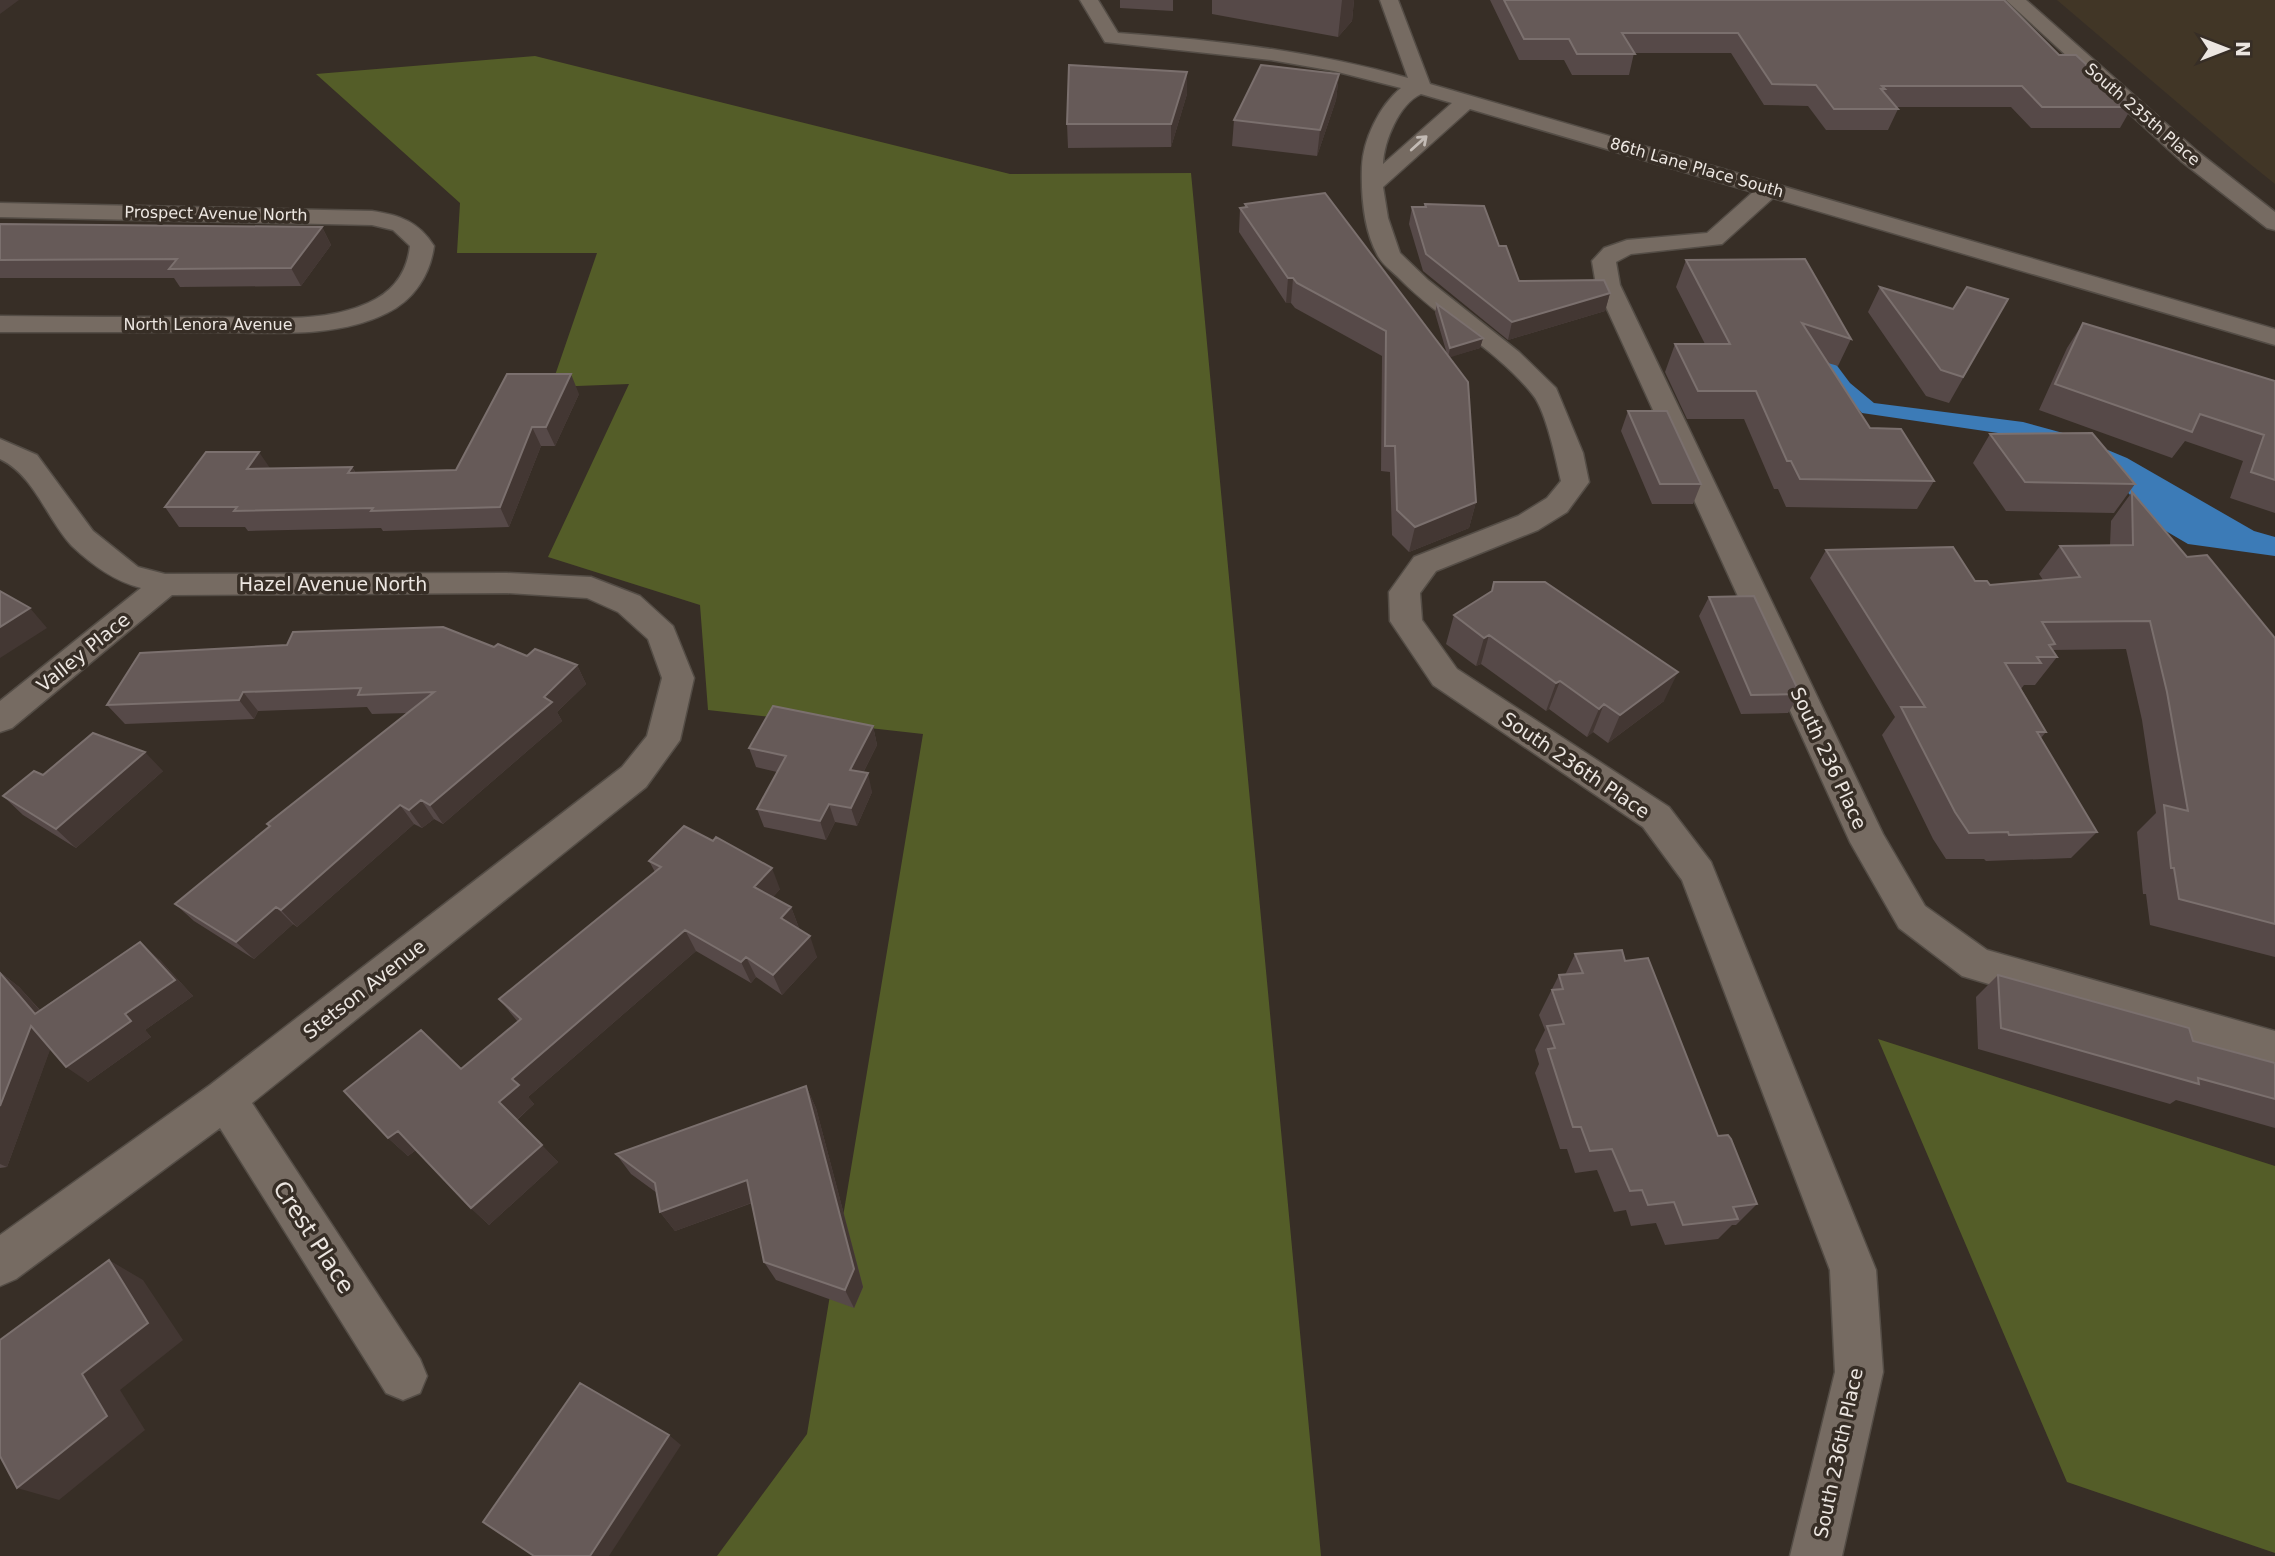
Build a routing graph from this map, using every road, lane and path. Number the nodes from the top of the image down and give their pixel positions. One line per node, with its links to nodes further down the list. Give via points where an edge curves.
1 (1089, 0): 4 (street, 86th Lane Place South, via 1112,38 1270,53)
2 (1389, 0): 4 (street)
3 (2015, 0): 9 (street, South 235th Place, via 2189,156)
4 (1421, 87): 5 (street, 86th Lane Place South); 6 (street, South 236th Place, via 1396,103 1384,127 1373,150)
5 (1467, 101): 6 (street, one-way to 5); 7 (street, 86th Lane Place South)
6 (1372, 186): 21 (street, South 236th Place, via 1389,255 1548,394 1575,482 1557,505 1528,523 1425,564 1404,592 1406,621 1445,677 1656,817 1698,873 1853,1270 1859,1372)
7 (1770, 188): 12 (street, 86th Lane Place South); 17 (street, South 236 Place, via 1714,239 1626,247 1604,261 1608,285 1868,842 1912,917 1976,964)
8 (0, 210): 10 (street, Prospect Avenue North, via 352,216 397,223 410,230 422,246 419,265)
9 (2275, 223)
10 (407, 286): 11 (street, North Lenora Avenue, via 397,297 365,314 307,324)
11 (0, 324)
12 (2275, 337)
13 (0, 449): 14 (street, Hazel Avenue North, via 27,461 82,538 127,574)
14 (165, 585): 15 (street, Hazel Avenue North, via 507,583 591,588 629,604 662,635); 16 (street, Valley Place)
15 (678, 678): 18 (street, Stetson Avenue, via 663,740 634,777)
16 (0, 719)
17 (2275, 1050)
18 (225, 1099): 19 (street, Stetson Avenue); 20 (street, Crest Place)
19 (0, 1263)
20 (403, 1376)
21 (1816, 1556)

